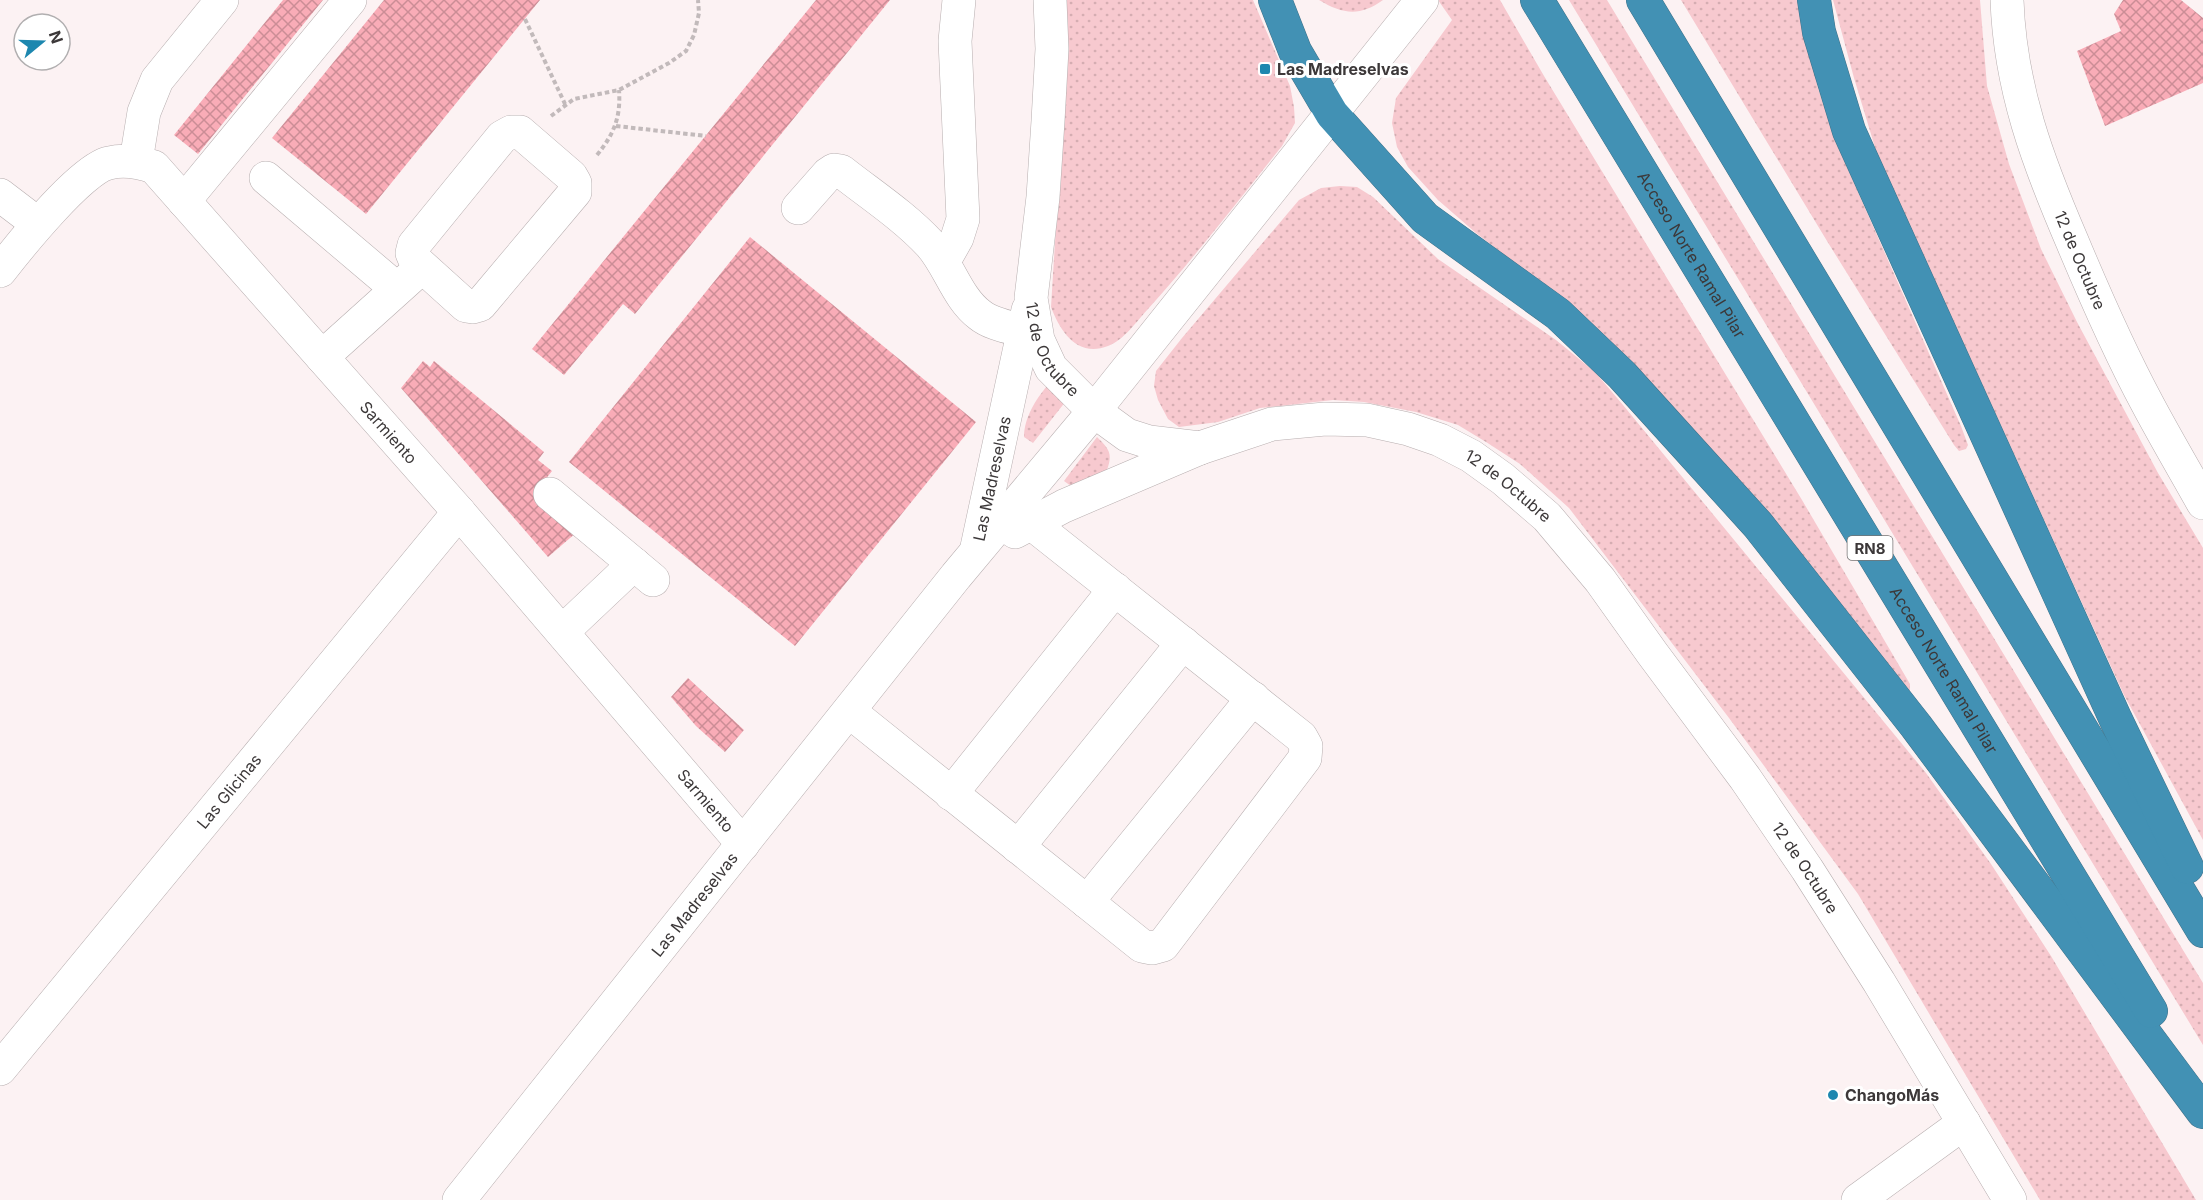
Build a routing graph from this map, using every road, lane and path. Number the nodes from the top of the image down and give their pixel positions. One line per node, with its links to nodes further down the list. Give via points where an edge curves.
1 (222, 0): 19 (street, via 157,80 144,112)
2 (350, 0): 23 (street)
3 (699, 0): 13 (path, via 694,35 686,51)
4 (959, 0): 26 (street, via 954,41 963,219)
5 (1050, 0): 30 (street, 12 de Octubre, via 1048,121)
6 (1275, 0): 15 (highway, via 1295,51)
7 (1537, 0): 52 (highway, Acceso Norte Ramal Pilar / RN8)
8 (1643, 0): 50 (highway)
9 (1814, 0): 48 (highway, via 1819,32 1849,131 2116,720)
10 (2007, 0): 36 (street, 12 de Octubre, via 2019,97 2043,175 2146,402)
11 (1419, 4): 15 (street)
12 (525, 19): 14 (path)
13 (619, 90): 14 (path); 16 (path)
14 (565, 104): 18 (path)
15 (1332, 114): 33 (street); 53 (highway, via 1425,218 1558,314 1622,375 1758,525 1916,726)
16 (616, 126): 17 (path); 21 (path)
17 (706, 136)
18 (527, 138): 21 (street); 27 (street, via 520,132 502,137 414,245 412,253)
19 (136, 161): 23 (street, Sarmiento, via 154,167); 25 (street, via 107,163 92,172)
20 (266, 178): 29 (street)
21 (575, 183): 27 (street, via 575,192 480,305 466,306)
22 (0, 195): 25 (street)
23 (184, 201): 32 (street, Sarmiento)
24 (798, 208): 26 (street, via 828,174 841,171 917,231)
25 (38, 224): 28 (street)
26 (944, 261): 31 (street, via 968,303 980,315)
27 (422, 266): 29 (street)
28 (0, 271)
29 (397, 289): 32 (street)
30 (1031, 298): 31 (street, Las Madreselvas); 33 (street, 12 de Octubre, via 1038,340 1051,368)
31 (1023, 331): 39 (street, Las Madreselvas)
32 (322, 357): 37 (street, Sarmiento)
33 (1094, 411): 34 (street, 12 de Octubre, via 1138,439); 39 (street)
34 (1200, 448): 38 (street, Las Madreselvas); 54 (street, 12 de Octubre, via 1272,424 1367,420 1440,440 1470,456 1547,517 1600,580 1745,778 1879,982)
35 (550, 494): 41 (street, via 644,572)
36 (2203, 503)
37 (459, 512): 41 (street, Sarmiento); 51 (street, Las Glicinas)
38 (1031, 523): 39 (street, Las Madreselvas); 40 (street)
39 (976, 552): 44 (street, Las Madreselvas)
40 (1115, 589): 42 (street); 45 (street)
41 (562, 632): 46 (street, Sarmiento)
42 (1183, 643): 43 (street); 47 (street)
43 (1253, 698): 49 (street); 49 (street, via 1301,737 1306,746 1305,758 1163,945 1142,946)
44 (850, 712): 45 (street); 46 (street, Las Madreselvas)
45 (951, 794): 47 (street)
46 (743, 844): 55 (street, Las Madreselvas)
47 (1018, 847): 49 (street)
48 (2203, 901)
49 (1087, 903)
50 (2203, 931)
51 (0, 1069)
52 (2203, 1096)
53 (2203, 1112)
54 (1964, 1123): 56 (street); 57 (street, 12 de Octubre)
55 (459, 1200)
56 (1858, 1200)
57 (2010, 1200)

